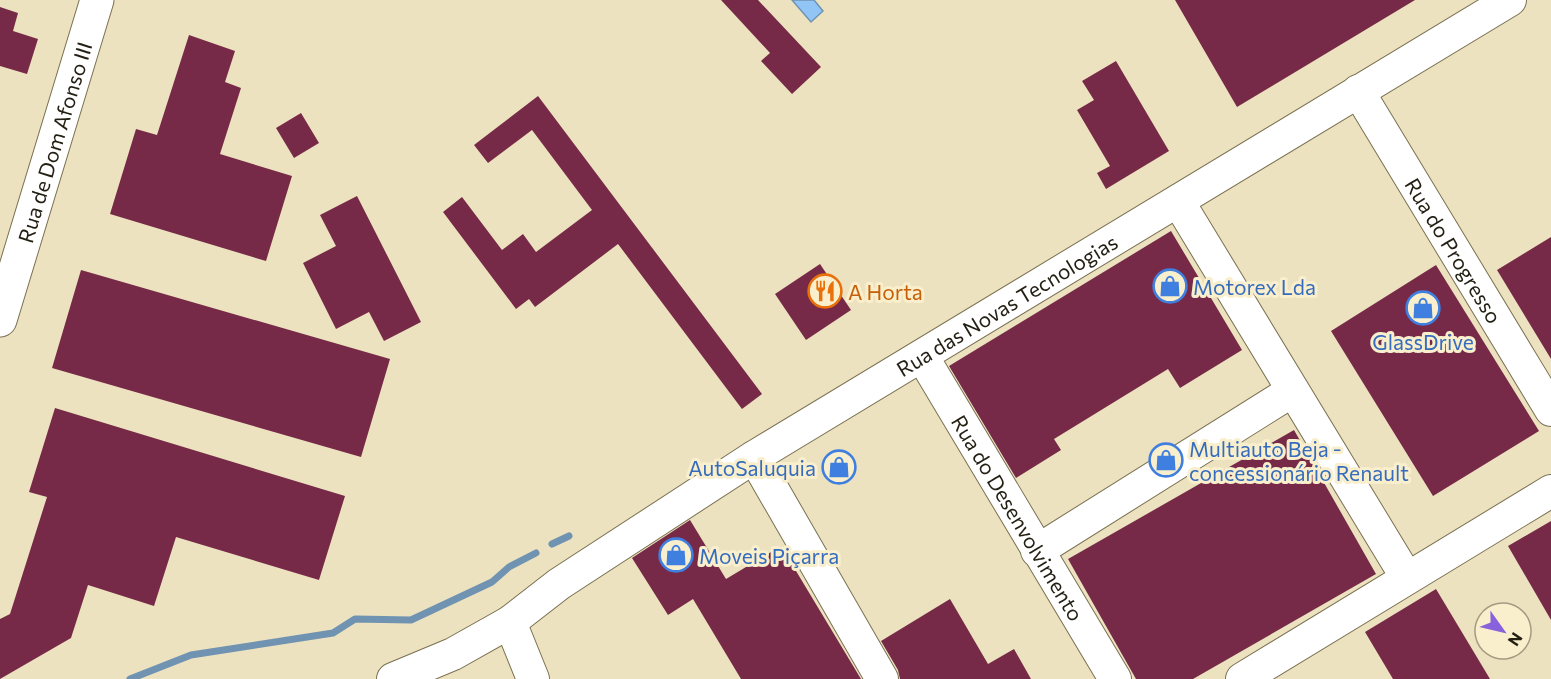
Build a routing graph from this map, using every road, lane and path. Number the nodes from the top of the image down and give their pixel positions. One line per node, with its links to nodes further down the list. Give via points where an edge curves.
1 (97, 0): 5 (main road, Rua de Dom Afonso III)
2 (1510, 0): 3 (street, Rua das Novas Tecnologias)
3 (1358, 91): 4 (street, Rua das Novas Tecnologias); 8 (street, Rua do Progresso)
4 (1178, 201): 6 (street, Rua das Novas Tecnologias); 7 (street)
5 (0, 320)
6 (922, 356): 9 (street, Rua das Novas Tecnologias); 11 (street, Rua do Desenvolvimento)
7 (1292, 391): 11 (street); 12 (street)
8 (1551, 410)
9 (754, 457): 13 (street, Rua das Novas Tecnologias, via 559,584); 16 (street)
10 (1551, 491): 12 (street)
11 (1037, 551): 17 (street, Rua do Desenvolvimento)
12 (1407, 578): 18 (street)
13 (510, 621): 14 (street, Rua das Novas Tecnologias, via 453,654); 15 (street)
14 (393, 679)
15 (533, 679)
16 (882, 679)
17 (1115, 679)
18 (1242, 679)

